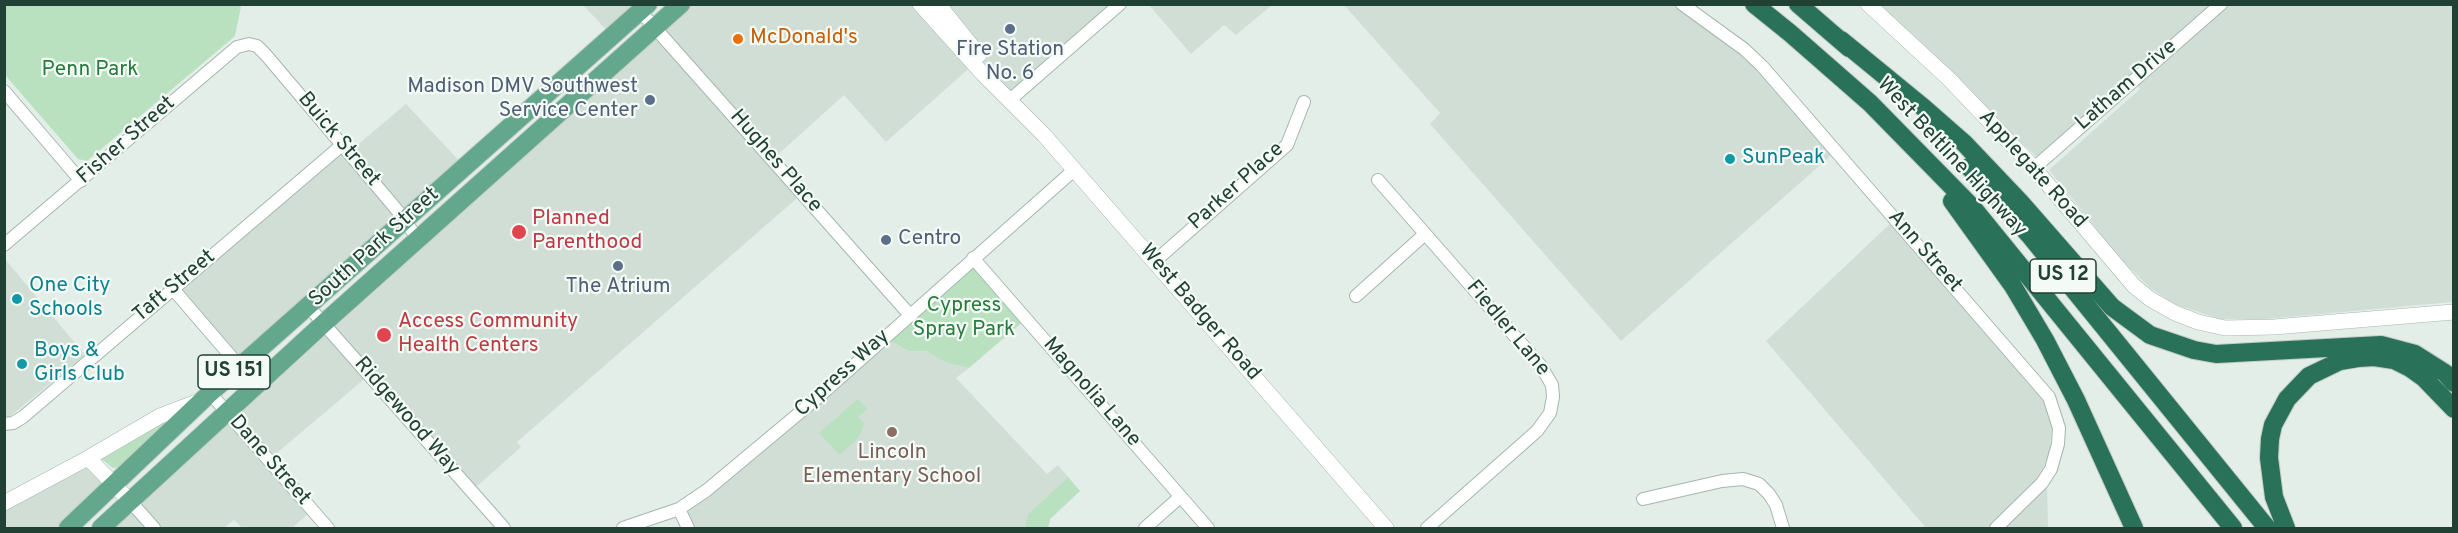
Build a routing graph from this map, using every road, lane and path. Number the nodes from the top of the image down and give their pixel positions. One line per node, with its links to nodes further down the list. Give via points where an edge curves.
1 (681, 4): 11 (main road, South Park Street / US 151)
2 (920, 4): 15 (street, West Badger Road)
3 (938, 4): 15 (street, West Badger Road)
4 (1120, 4): 15 (street)
5 (1682, 4): 61 (street, Ann Street, via 1762,66 2049,397 2059,428 2054,463 2042,483)
6 (1754, 4): 17 (highway, West Beltline Highway / US 12)
7 (1798, 4): 12 (highway, West Beltline Highway / US 12)
8 (1868, 4): 19 (street, Applegate Road, via 1949,79)
9 (2221, 4): 19 (street, Latham Drive)
10 (644, 8): 11 (street, Hughes Place); 23 (main road, South Park Street / US 151)
11 (655, 29): 25 (main road, South Park Street / US 151); 33 (street, Hughes Place)
12 (1841, 40): 36 (highway, via 1964,143 2112,307 2150,335 2216,354 2381,345 2415,354); 65 (highway, West Beltline Highway / US 12, via 1995,195)
13 (253, 44): 18 (street, Buick Street); 22 (street, Fisher Street, via 237,47)
14 (4, 91): 22 (street)
15 (1011, 99): 20 (street, West Badger Road)
16 (1304, 102): 28 (street, Parker Place, via 1287,145)
17 (1870, 103): 42 (highway, via 1952,201 2013,286 2076,400); 64 (highway, West Beltline Highway / US 12, via 1980,217)
18 (342, 145): 23 (street, Buick Street); 29 (street, Taft Street)
19 (2034, 168): 32 (street, Applegate Road, via 2134,286 2175,313 2198,322 2225,328 2274,327)
20 (1074, 170): 27 (street, Cypress Way); 28 (street, West Badger Road)
21 (1377, 180): 24 (street, Fiedler Lane)
22 (81, 181): 26 (street, Fisher Street)
23 (405, 222): 25 (street, Buick Street); 31 (main road, South Park Street / US 151)
24 (1425, 234): 30 (street); 59 (street, Fiedler Lane, via 1541,366 1550,380 1553,397 1550,413 1537,432)
25 (418, 239): 34 (main road, South Park Street / US 151)
26 (4, 245)
27 (974, 258): 33 (street, Cypress Way); 44 (street, Magnolia Lane)
28 (1154, 262): 58 (street, West Badger Road)
29 (172, 289): 35 (street); 40 (street, Taft Street, via 23,417)
30 (1356, 296)
31 (308, 306): 34 (street, Ridgewood Way); 35 (main road, South Park Street / US 151)
32 (2454, 312)
33 (909, 314): 48 (street, Cypress Way, via 798,414)
34 (324, 323): 39 (main road, South Park Street / US 151); 53 (street, Ridgewood Way)
35 (240, 367): 37 (main road, South Park Street / US 151)
36 (2454, 383)
37 (207, 396): 39 (street, Dane Street); 41 (street, via 160,416); 43 (main road, South Park Street / US 151)
38 (2454, 409): 66 (highway, via 2424,378 2394,360 2374,357 2340,361 2309,376 2287,399 2270,439 2272,487)
39 (226, 411): 46 (main road, South Park Street / US 151); 52 (street, Dane Street)
40 (4, 424)
41 (88, 458): 43 (street); 47 (street)
42 (2105, 464): 62 (highway); 63 (highway)
43 (114, 485): 46 (street); 49 (main road, South Park Street / US 151)
44 (1180, 497): 56 (street); 57 (street, Magnolia Lane)
45 (1643, 499): 60 (street, via 1743,479 1759,484 1769,494)
46 (130, 501): 50 (main road, South Park Street / US 151); 51 (street)
47 (4, 503)
48 (679, 509): 54 (street, Cypress Way); 55 (street)
49 (68, 528)
50 (101, 528)
51 (154, 528)
52 (328, 528)
53 (504, 528)
54 (623, 528)
55 (688, 528)
56 (1145, 528)
57 (1208, 528)
58 (1386, 528)
59 (1427, 528)
60 (1783, 528)
61 (1996, 528)
62 (2129, 528)
63 (2134, 528)
64 (2233, 528)
65 (2267, 528)
66 (2286, 528)

